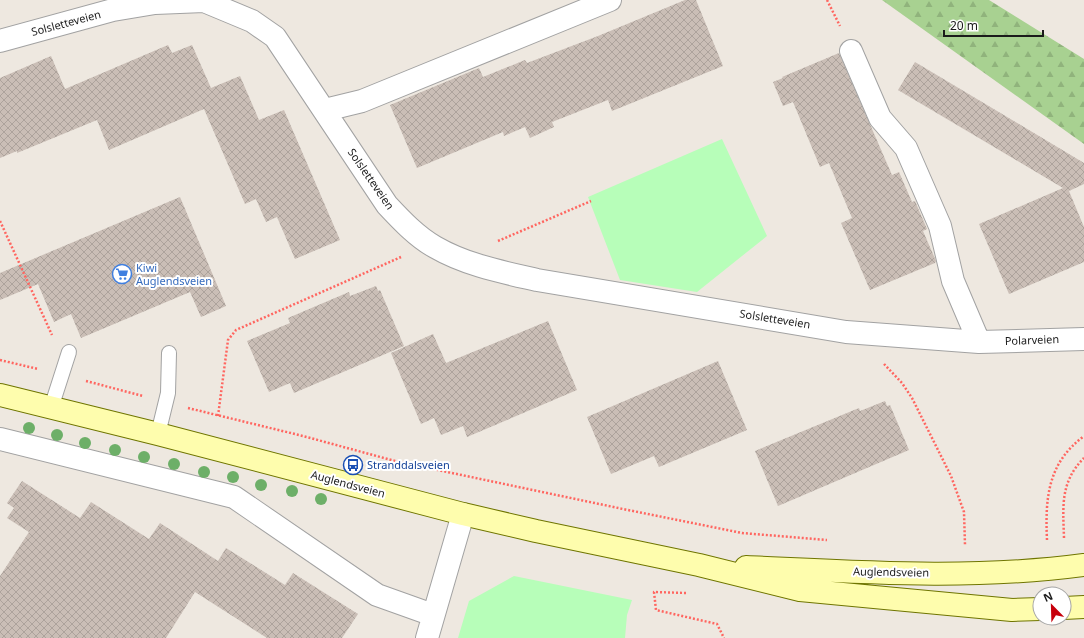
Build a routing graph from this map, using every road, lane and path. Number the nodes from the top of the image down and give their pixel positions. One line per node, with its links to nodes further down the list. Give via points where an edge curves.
1 (610, 0): 4 (street, via 362,100)
2 (0, 41): 4 (street, Solsletteveien, via 113,10 155,3 204,1 252,21 275,37)
3 (851, 50): 10 (street, via 880,118 906,148 940,226 953,281)
4 (325, 110): 7 (street, Solsletteveien, via 387,205 407,226)
5 (591, 201): 8 (path)
6 (0, 221): 14 (path)
7 (434, 247): 8 (street, Solsletteveien); 18 (path, via 414,251 338,287 236,330 228,340)
8 (457, 258): 10 (street, Solsletteveien, via 537,280 846,332)
9 (1084, 339): 10 (street, Polarveien)
10 (979, 342)
11 (168, 353): 16 (lane, via 168,392)
12 (0, 360): 14 (path)
13 (882, 361): 33 (path, via 912,398 951,476 964,512)
14 (65, 363): 16 (path); 17 (lane)
15 (0, 395): 17 (main road, Auglendsveien)
16 (165, 402): 18 (path); 19 (lane)
17 (51, 408): 19 (main road, Auglendsveien)
18 (218, 416): 28 (path, via 395,461 719,529)
19 (158, 434): 23 (main road, Auglendsveien)
20 (1084, 436): 30 (path, via 1063,455 1052,475 1047,496)
21 (0, 439): 40 (street, via 234,497 377,595)
22 (1084, 458): 26 (path, via 1075,467 1065,489)
23 (464, 514): 34 (main road, Auglendsveien); 40 (street)
24 (1068, 537): 26 (path)
25 (1058, 538): 26 (path)
26 (1064, 538)
27 (1053, 539): 30 (path)
28 (833, 540)
29 (1041, 540): 30 (path)
30 (1047, 540)
31 (972, 545): 33 (path)
32 (957, 546): 33 (path)
33 (965, 546)
34 (699, 565): 35 (main road, Auglendsveien, via 912,573 1019,572); 39 (main road, Auglendsveien, via 800,590 1012,610)
35 (1084, 565)
36 (654, 592): 42 (path, via 656,610 717,624)
37 (1084, 607): 38 (main road)
38 (1072, 608)
39 (1032, 609)
40 (433, 615): 41 (street)
41 (427, 638)
42 (724, 638)

